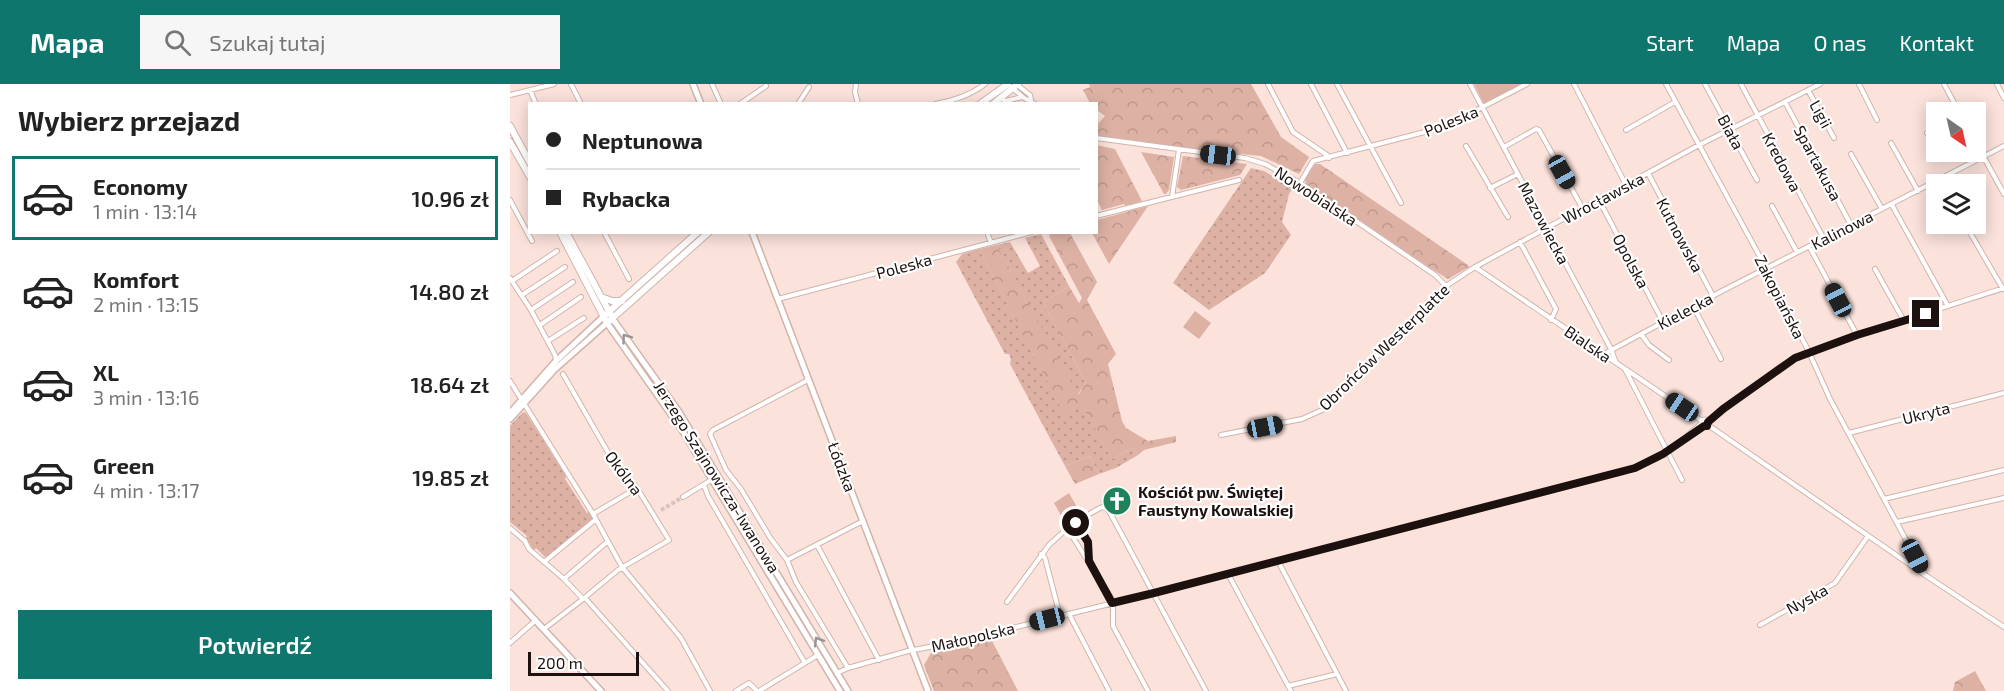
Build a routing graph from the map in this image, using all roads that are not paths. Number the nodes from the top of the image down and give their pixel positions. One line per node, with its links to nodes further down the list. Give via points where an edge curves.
1 (554, 84): 23 (street)
2 (571, 84): 30 (street)
3 (693, 84): 31 (main road)
4 (712, 84): 32 (street)
5 (855, 84): 35 (street)
6 (985, 84): 36 (street)
7 (1268, 84): 62 (street, via 1293,132)
8 (1309, 84): 59 (street)
9 (1337, 84): 56 (street)
10 (1470, 84): 43 (street, Mazowiecka)
11 (1527, 84): 43 (street, Poleska)
12 (1574, 84): 73 (street)
13 (1666, 84): 40 (street, Zakopiańska)
14 (1705, 84): 48 (street, Biała)
15 (1741, 84): 44 (street, Kredowa)
16 (1820, 84): 24 (street, Wrocławska)
17 (1859, 84): 45 (street)
18 (1944, 84): 42 (street)
19 (1997, 84): 27 (street)
20 (1014, 85): 26 (street); 28 (main road); 37 (main road); 39 (street)
21 (766, 86): 33 (street)
22 (809, 87): 34 (street)
23 (530, 90): 25 (street); 29 (street)
24 (1808, 90): 41 (street, Wrocławska); 50 (street, Ligii)
25 (510, 95)
26 (1022, 97): 28 (street); 39 (street)
27 (2004, 98)
28 (1000, 99): 38 (main road)
29 (535, 102)
30 (580, 102)
31 (700, 102)
32 (720, 102)
33 (744, 102)
34 (799, 102)
35 (858, 102)
36 (947, 102)
37 (984, 102)
38 (996, 102)
39 (1033, 102)
40 (1675, 102): 47 (street); 53 (street, Zakopiańska)
41 (1785, 102): 44 (street, Wrocławska); 88 (street, Spartakusa)
42 (1954, 102)
43 (1483, 108): 56 (street, Poleska, via 1444,128); 57 (street, Mazowiecka)
44 (1757, 116): 48 (street, Wrocławska); 101 (street, Kredowa)
45 (1877, 120)
46 (510, 126): 63 (main road)
47 (1626, 130)
48 (1730, 130): 53 (street, Wrocławska); 71 (street, Biała)
49 (1098, 138): 58 (street, Nowobialska)
50 (1834, 138)
51 (510, 142): 67 (main road)
52 (1891, 143): 76 (street)
53 (1699, 145): 66 (street, Wrocławska); 110 (street, Zakopiańska)
54 (1466, 146): 74 (street)
55 (2004, 146): 61 (street, Kalinowa)
56 (1370, 147): 59 (street, Poleska); 81 (street)
57 (1504, 147): 68 (street, Mazowiecka); 84 (street, via 1539,130)
58 (1179, 150): 72 (street, Nowobialska, via 1252,160); 78 (street)
59 (1347, 153): 62 (street, Poleska)
60 (1851, 154): 85 (street)
61 (1986, 155)
62 (1329, 158): 72 (street, Poleska, via 1313,161)
63 (528, 159)
64 (1975, 162): 69 (street, Kalinowa)
65 (1986, 162): 77 (street)
66 (1648, 173): 73 (street, Wrocławska); 118 (street, Kutnowska)
67 (528, 174)
68 (1518, 174): 74 (street); 89 (street, Mazowiecka)
69 (1954, 174)
70 (1239, 180): 78 (street)
71 (1757, 180)
72 (1300, 183): 115 (street, Nowobialska)
73 (1626, 185): 80 (street, Wrocławska)
74 (1491, 188): 87 (street)
75 (1926, 188): 76 (street, Kalinowa)
76 (1918, 191): 82 (street, Kalinowa)
77 (2004, 194)
78 (1173, 196): 86 (street)
79 (510, 200): 91 (street)
80 (1599, 200): 84 (street, Wrocławska); 130 (street, Opolska)
81 (1401, 203)
82 (1892, 204): 85 (street, Kalinowa); 124 (street)
83 (1772, 206): 107 (street)
84 (1582, 208): 89 (street, Wrocławska)
85 (1882, 209): 88 (street, Kalinowa)
86 (1098, 215)
87 (1508, 217)
88 (1851, 225): 101 (street, Kalinowa)
89 (1547, 228): 103 (street, Wrocławska); 135 (street, Mazowiecka)
90 (528, 234): 102 (street)
91 (528, 234)
92 (561, 234): 127 (main road, Jerzego Szajnowicza-Iwanowa)
93 (567, 234): 120 (main road, Jerzego Szajnowicza-Iwanowa)
94 (605, 234): 112 (street)
95 (696, 234): 122 (main road)
96 (707, 234): 127 (main road)
97 (752, 234): 121 (main road, Łódzka)
98 (988, 234): 104 (street)
99 (1971, 234): 116 (street)
100 (1015, 235): 104 (street, Poleska)
101 (1824, 239): 105 (street, Kalinowa)
102 (532, 241)
103 (1520, 242): 109 (street, Wrocławska); 128 (street, via 1556,309)
104 (991, 243): 121 (street, Poleska)
105 (1809, 246): 107 (street, Kalinowa); 133 (street)
106 (556, 251): 113 (street)
107 (1797, 252): 110 (street, Kalinowa)
108 (565, 267): 117 (street)
109 (1475, 267): 115 (street, Obrońców Westerplatte); 128 (street, Bialska)
110 (1766, 268): 118 (street, Kielecka); 136 (street, Zakopiańska)
111 (1875, 269): 129 (street)
112 (629, 279)
113 (511, 282): 117 (street, Okólna)
114 (573, 282): 125 (street)
115 (1446, 286): 153 (street, Obrońców Westerplatte, via 1322,410 1302,419)
116 (2003, 289): 124 (street, Małopolska)
117 (522, 295): 125 (street, Okólna)
118 (1713, 296): 123 (street, Kielecka)
119 (581, 297): 131 (street)
120 (600, 297): 122 (main road); 127 (main road, Jerzego Szajnowicza-Iwanowa)
121 (776, 299): 145 (main road, Łódzka)
122 (622, 301): 127 (main road)
123 (1693, 306): 130 (street, Kielecka); 139 (street)
124 (1948, 307): 129 (street, Małopolska)
125 (531, 310): 131 (street, Okólna)
126 (584, 318): 134 (street)
127 (608, 318): 138 (main road); 156 (main road, Jerzego Szajnowicza-Iwanowa, one-way to 127, via 679,412); 157 (main road, Jerzego Szajnowicza-Iwanowa)
128 (1551, 320): 137 (street, Bialska)
129 (1904, 321): 133 (street, Małopolska)
130 (1663, 322): 132 (street, Kielecka)
131 (540, 325): 134 (street, Okólna)
132 (1641, 334): 135 (street, Kielecka); 140 (street)
133 (1857, 335): 136 (street, Małopolska)
134 (548, 341): 138 (street, Okólna)
135 (1611, 349): 137 (street, Kielecka); 141 (street, Mazowiecka)
136 (1809, 352): 151 (street, Małopolska, via 1781,366); 152 (street, Zakopiańska)
137 (1604, 354): 141 (street, Bialska)
138 (558, 359): 143 (main road); 144 (street, Okólna); 148 (main road)
139 (1721, 359)
140 (1669, 360)
141 (1616, 363): 142 (street, Bialska)
142 (1625, 369): 151 (street, Bialska); 154 (street)
143 (554, 370): 144 (street); 148 (main road)
144 (563, 374): 160 (street, Okólna, via 613,461)
145 (808, 380): 167 (main road, Łódzka); 175 (street, Jerzego Szajnowicza-Iwanowa, via 710,434 726,470)
146 (510, 381): 148 (street)
147 (2004, 393): 152 (street, Ukryta)
148 (523, 402): 149 (main road); 150 (main road); 165 (street)
149 (510, 413)
150 (510, 419)
151 (1705, 423): 154 (street, Małopolska); 171 (street, Bialska)
152 (1849, 433): 163 (street, Zakopiańska)
153 (1221, 435)
154 (1668, 451): 158 (street); 177 (street, Małopolska, via 1623,472)
155 (2004, 470): 163 (street)
156 (718, 476): 157 (street); 200 (main road, Jerzego Szajnowicza-Iwanowa, one-way to 156)
157 (712, 480): 159 (street); 196 (main road, Jerzego Szajnowicza-Iwanowa)
158 (1682, 480)
159 (704, 485): 161 (street); 198 (street)
160 (637, 488): 165 (street); 179 (street, Okólna, via 669,540)
161 (683, 497)
162 (2004, 498): 168 (street)
163 (1884, 499): 168 (street, Zakopiańska)
164 (1091, 513): 184 (street, via 1102,507 1107,509)
165 (593, 514): 166 (street)
166 (596, 520): 172 (street); 178 (street)
167 (863, 521): 173 (street); 195 (main road, Łódzka)
168 (1897, 522): 181 (street, Zakopiańska)
169 (510, 528): 178 (street)
170 (1067, 528): 174 (street); 176 (street); 176 (street, via 1076,523 1088,542)
171 (1868, 536): 181 (street, Bialska); 191 (street, Nyska, via 1835,583)
172 (607, 542): 179 (street); 182 (street)
173 (817, 544): 175 (street); 197 (street)
174 (1041, 554): 186 (street); 189 (street)
175 (787, 560): 199 (street, Jerzego Szajnowicza-Iwanowa)
176 (1089, 561): 187 (street)
177 (1278, 561): 180 (street, Małopolska); 201 (street)
178 (544, 562): 182 (street)
179 (622, 567): 185 (street); 205 (street, via 681,638)
180 (1228, 574): 184 (street, Małopolska); 202 (street)
181 (1925, 575): 192 (street, Bialska)
182 (564, 579): 185 (street)
183 (510, 593): 190 (main road)
184 (1154, 593): 187 (street, Małopolska); 213 (street)
185 (584, 599): 193 (street); 204 (street)
186 (1008, 602)
187 (1112, 603): 188 (street, Małopolska); 212 (street, via 1113,627)
188 (1069, 614): 189 (street, Małopolska); 211 (street)
189 (1060, 616): 195 (street, Małopolska)
190 (536, 620): 193 (main road); 194 (street)
191 (1760, 625)
192 (2004, 627)
193 (544, 629): 203 (main road)
194 (510, 643)
195 (912, 650): 197 (street, Małopolska); 210 (main road, Łódzka)
196 (818, 655): 198 (street); 208 (main road, Jerzego Szajnowicza-Iwanowa)
197 (879, 660): 199 (street, Małopolska)
198 (805, 663): 207 (street)
199 (848, 668): 200 (street, Małopolska)
200 (837, 673): 209 (main road, Jerzego Szajnowicza-Iwanowa)
201 (1337, 674): 202 (street); 215 (street)
202 (1288, 686): 214 (street)
203 (601, 691)
204 (668, 691)
205 (710, 691)
206 (736, 691): 207 (street, via 749,683)
207 (758, 691)
208 (840, 691)
209 (848, 691)
210 (928, 691)
211 (1109, 691)
212 (1148, 691)
213 (1206, 691)
214 (1291, 691)
215 (1346, 691)

